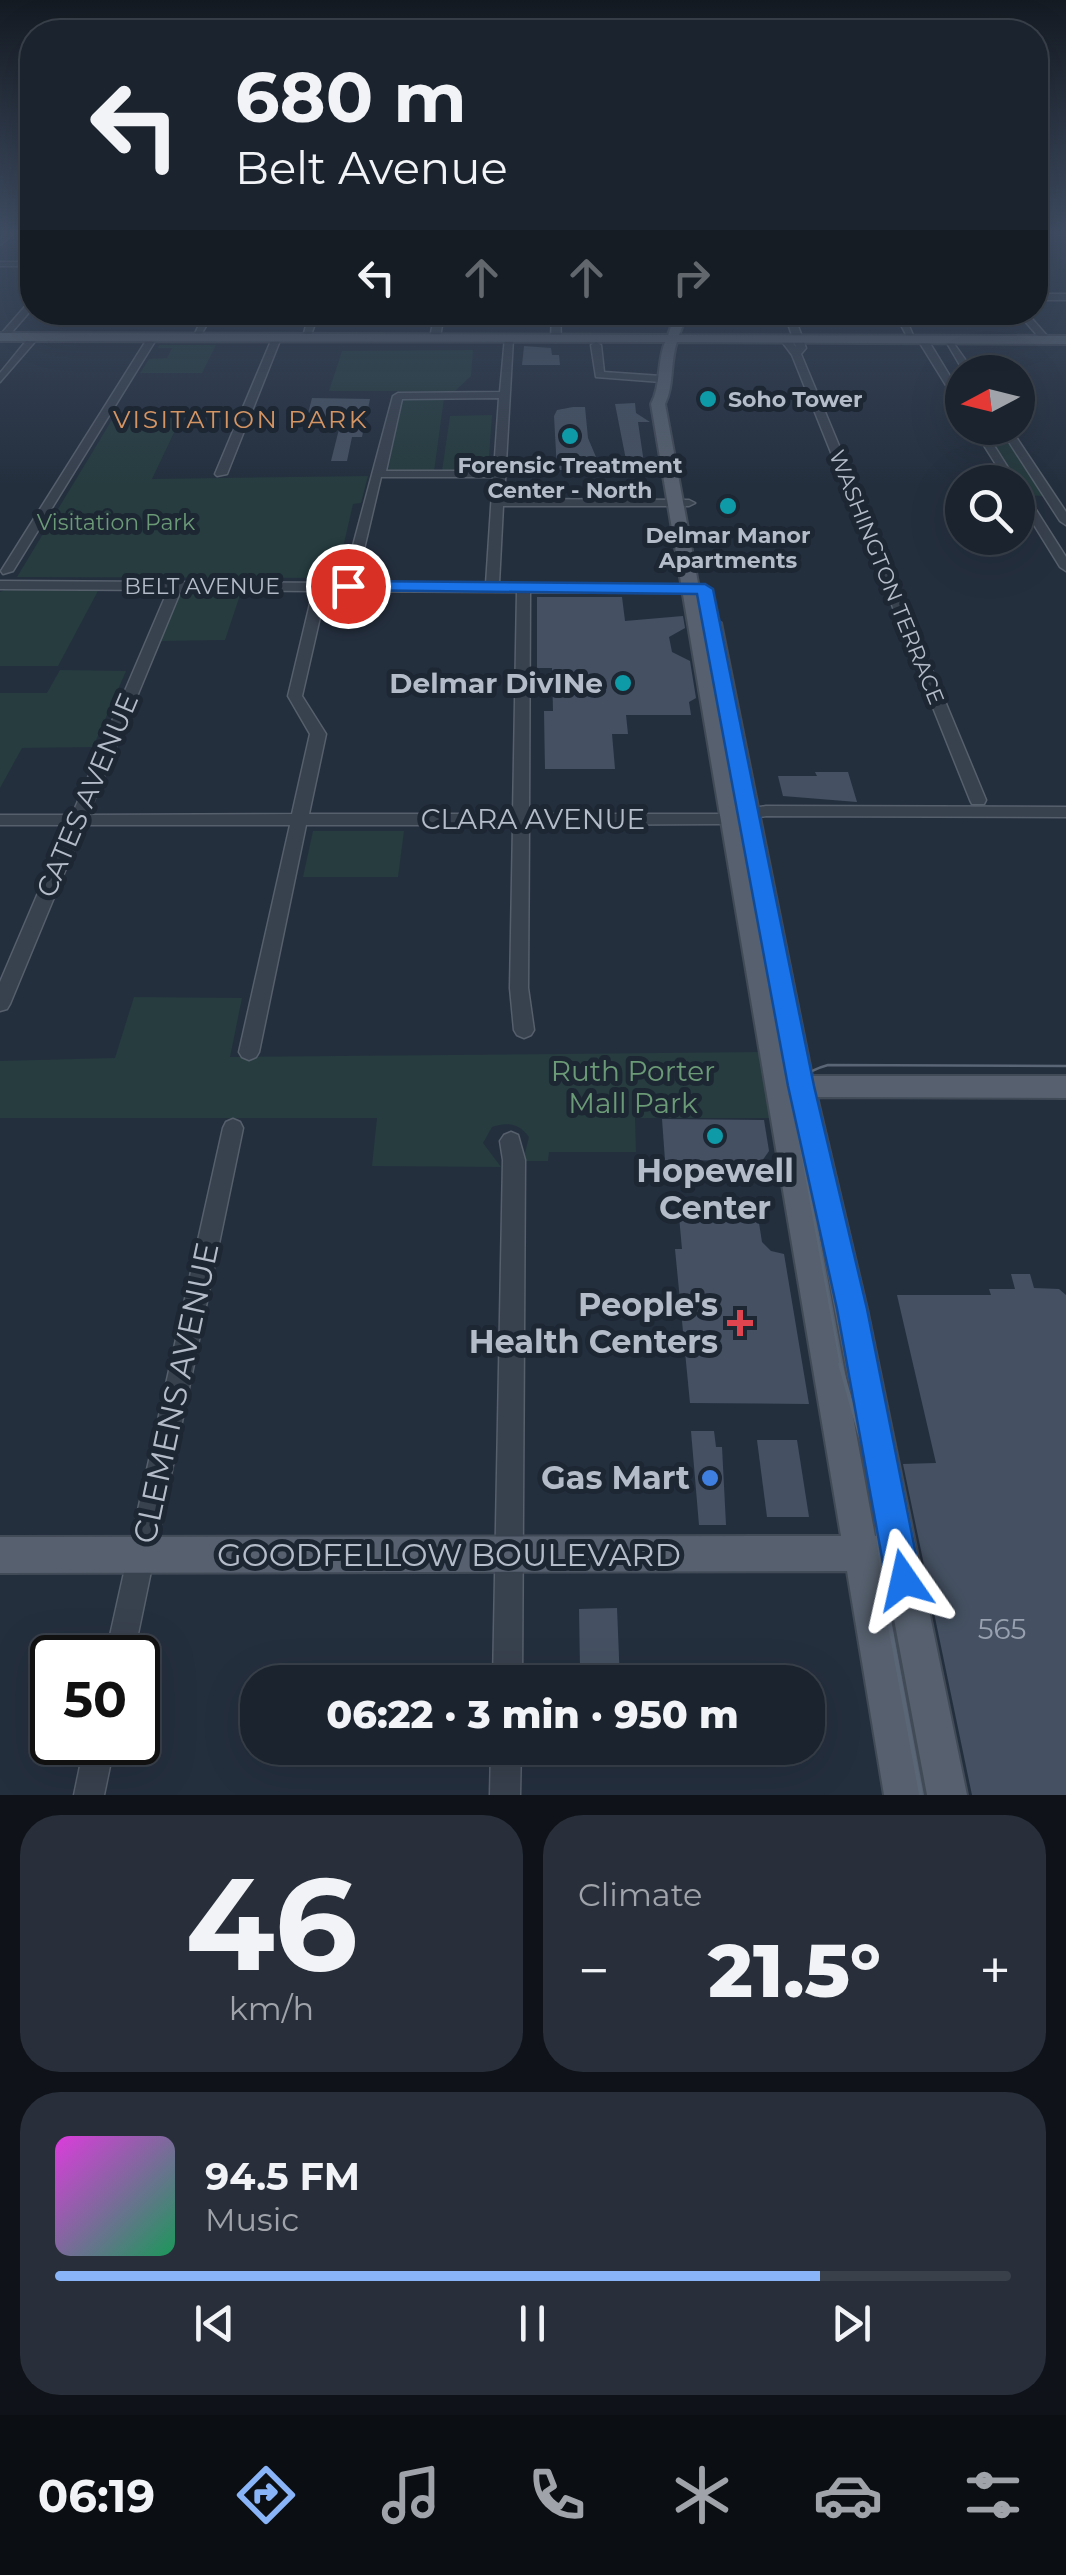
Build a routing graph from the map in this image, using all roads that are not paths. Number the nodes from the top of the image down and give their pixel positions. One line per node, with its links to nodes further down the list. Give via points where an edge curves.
1 (20, 317): 10 (street)
2 (203, 325): 13 (street)
3 (310, 325): 15 (street)
4 (438, 325): 16 (street)
5 (556, 325): 18 (street)
6 (676, 325): 19 (main road)
7 (789, 325): 20 (street, WASHINGTON TERRACE)
8 (907, 325): 21 (street)
9 (1034, 325): 23 (street)
10 (1, 337): 11 (main road)
11 (34, 338): 12 (main road); 29 (street)
12 (152, 338): 13 (main road); 42 (street)
13 (196, 338): 14 (main road)
14 (276, 338): 15 (main road); 34 (street)
15 (305, 338): 16 (main road)
16 (435, 338): 17 (main road)
17 (508, 339): 18 (main road); 31 (street)
18 (556, 339): 19 (main road)
19 (674, 339): 20 (main road); 30 (main road)
20 (791, 339): 21 (main road); 49 (street, WASHINGTON TERRACE)
21 (918, 340): 22 (main road); 26 (street)
22 (947, 340): 23 (main road); 27 (street)
23 (1046, 340): 24 (main road)
24 (1066, 340)
25 (596, 345): 30 (street, via 599,374)
26 (932, 354): 27 (street); 28 (street)
27 (956, 354)
28 (945, 375)
29 (0, 379)
30 (662, 388): 38 (main road, via 658,404)
31 (504, 395): 33 (street, via 398,396); 35 (street)
32 (1018, 445): 36 (street)
33 (379, 471): 35 (street); 45 (street)
34 (221, 474)
35 (499, 474): 37 (street)
36 (1059, 500): 40 (street)
37 (499, 502): 38 (street); 46 (street)
38 (682, 503): 48 (main road)
39 (1035, 518): 41 (street)
40 (1066, 521)
41 (1066, 567)
42 (3, 578): 43 (street, BELT AVENUE)
43 (176, 586): 44 (street, BELT AVENUE); 54 (street, CATES AVENUE)
44 (320, 586): 45 (street, BELT AVENUE); 52 (street, via 295,696 318,734)
45 (348, 586): 46 (street, BELT AVENUE)
46 (492, 588): 47 (street, BELT AVENUE)
47 (524, 588): 48 (street, BELT AVENUE); 55 (street)
48 (697, 589): 51 (main road)
49 (978, 800)
50 (1066, 812): 51 (street, CLARA AVENUE)
51 (740, 815): 55 (street, CLARA AVENUE); 59 (main road)
52 (299, 819): 54 (street, CLARA AVENUE); 55 (street, CLARA AVENUE); 58 (street)
53 (0, 820): 54 (street, CLARA AVENUE)
54 (76, 820): 56 (street, CATES AVENUE)
55 (520, 820): 57 (street)
56 (0, 1004)
57 (524, 1030)
58 (248, 1052)
59 (790, 1086): 60 (main road); 63 (main road)
60 (1066, 1086)
61 (233, 1128): 65 (street, CLEMENS AVENUE)
62 (510, 1141): 66 (street)
63 (879, 1553): 66 (main road, GOODFELLOW BOULEVARD); 73 (main road); 74 (main road)
64 (0, 1555): 65 (main road, GOODFELLOW BOULEVARD)
65 (141, 1555): 66 (main road, GOODFELLOW BOULEVARD); 67 (street, CLEMENS AVENUE)
66 (508, 1556): 68 (street)
67 (124, 1635)
68 (507, 1665)
69 (95, 1765): 71 (street)
70 (506, 1765): 72 (street)
71 (89, 1795)
72 (506, 1795)
73 (904, 1795)
74 (947, 1795)

